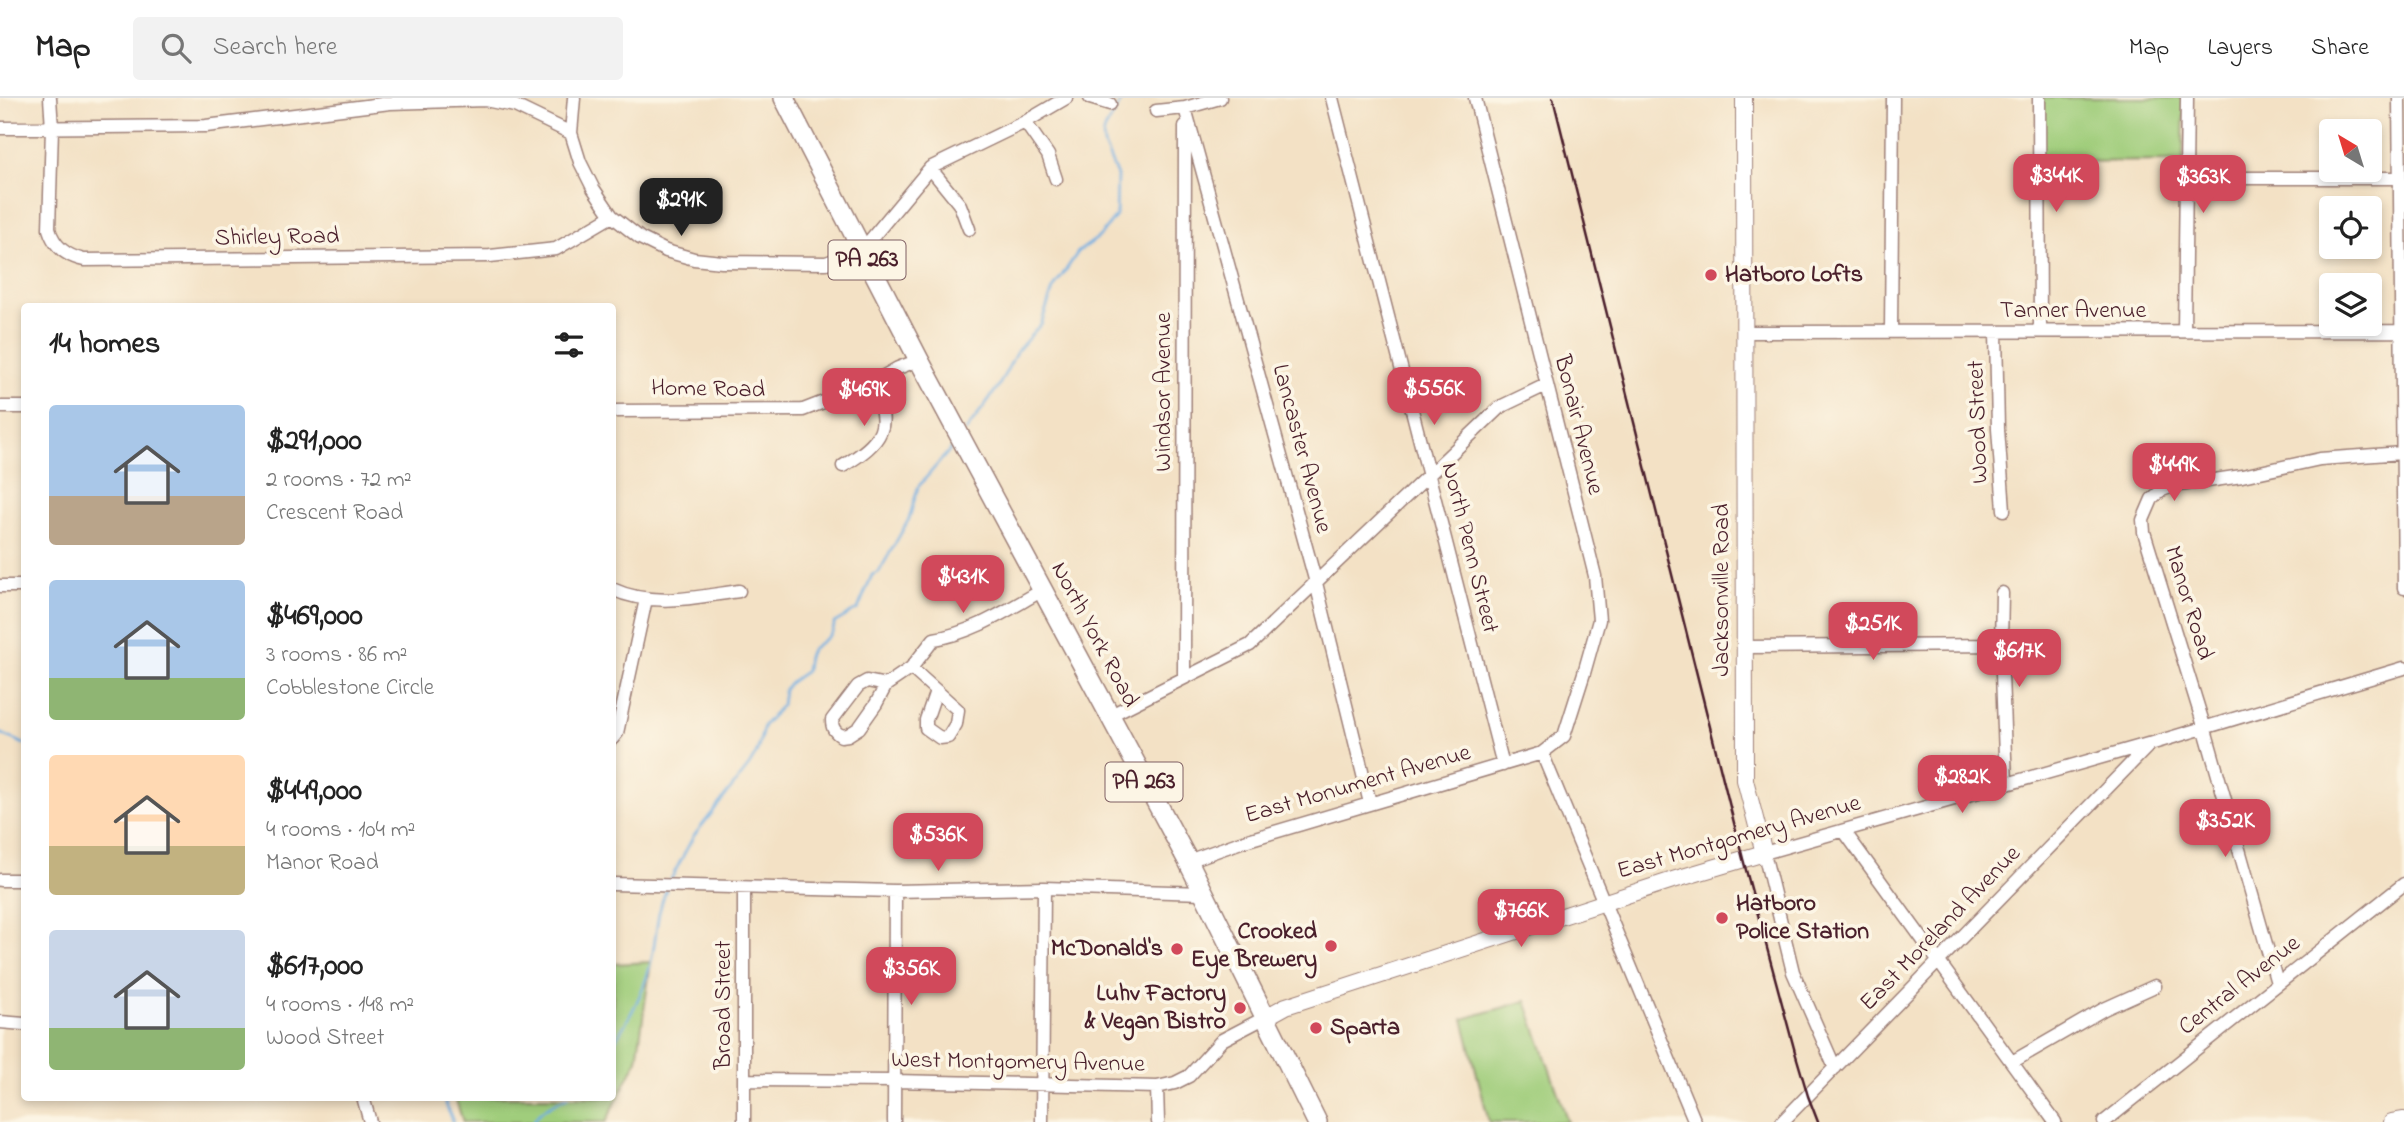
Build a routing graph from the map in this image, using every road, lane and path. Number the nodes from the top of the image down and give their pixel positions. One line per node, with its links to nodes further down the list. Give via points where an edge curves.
1 (50, 98): 19 (street, Shirley Road)
2 (574, 98): 20 (street)
3 (784, 98): 27 (highway, North York Road / PA 263)
4 (1066, 98): 17 (street)
5 (1090, 98): 14 (street)
6 (1220, 98): 15 (street)
7 (1332, 98): 42 (street, North Penn Street)
8 (1475, 98): 36 (street, Bonair Avenue)
9 (1744, 98): 32 (main road, Jacksonville Road)
10 (1893, 98): 28 (street)
11 (2039, 98): 29 (street)
12 (2187, 98): 22 (street)
13 (2399, 98): 23 (street)
14 (1110, 104)
15 (1185, 108): 16 (street); 44 (street, Lancaster Avenue); 57 (street, Windsor Avenue)
16 (1156, 111)
17 (1026, 122): 21 (street); 24 (street, via 1048,155)
18 (0, 128): 19 (street)
19 (52, 128): 20 (street, via 206,126 390,103 485,100 515,106); 25 (street, Shirley Road, via 49,229 62,251 84,260 490,256 556,249)
20 (571, 133): 25 (street, via 580,162)
21 (930, 168): 26 (street, via 960,205); 27 (street)
22 (2187, 178): 23 (street); 30 (street)
23 (2400, 178): 31 (street)
24 (1056, 179)
25 (612, 216): 27 (street, via 639,238 694,259 825,263)
26 (969, 229)
27 (862, 250): 34 (highway, North York Road / PA 263)
28 (1891, 331): 32 (street, Tanner Avenue); 33 (street, Tanner Avenue)
29 (2040, 331): 30 (street, Tanner Avenue); 33 (street, Tanner Avenue)
30 (2184, 331): 31 (street, Tanner Avenue)
31 (2403, 331): 40 (street)
32 (1745, 332): 54 (main road, Jacksonville Road)
33 (1996, 332): 43 (street, Wood Street)
34 (919, 360): 35 (street, Home Road); 48 (highway, North York Road / PA 263)
35 (870, 384): 39 (street, Home Road, via 793,412); 41 (street, via 883,410 883,426 871,446)
36 (1546, 385): 42 (street, via 1500,407); 64 (street, Bonair Avenue, via 1595,576 1599,620 1564,736)
37 (0, 407): 38 (street)
38 (21, 407)
39 (616, 411)
40 (2403, 453): 47 (street); 61 (street, Manor Road, via 2320,459 2182,484 2162,490 2152,499 2143,520 2144,532)
41 (843, 466)
42 (1428, 474): 44 (street); 65 (street, North Penn Street)
43 (2004, 510)
44 (1316, 583): 57 (street, via 1250,645); 67 (street, Lancaster Avenue)
45 (0, 586): 46 (street)
46 (21, 586)
47 (2404, 589)
48 (1043, 590): 55 (street, via 971,629 934,639); 60 (highway, North York Road / PA 263)
49 (616, 591): 52 (street)
50 (739, 591): 52 (street, via 664,601)
51 (2002, 593): 53 (street)
52 (646, 599): 62 (street)
53 (2001, 645): 54 (street); 66 (street)
54 (1744, 647): 69 (main road, Jacksonville Road, via 1745,780)
55 (911, 668): 58 (street); 59 (street)
56 (2404, 668): 61 (street, East Moreland Avenue)
57 (1185, 677): 60 (street)
58 (886, 685): 58 (street, via 859,728 848,735 836,733 832,720 858,686 867,681)
59 (936, 691)
60 (1108, 716): 70 (highway, North York Road / PA 263)
61 (2204, 726): 63 (street, East Moreland Avenue); 81 (street, Manor Road)
62 (616, 734)
63 (2150, 744): 66 (street, East Montgomery Avenue); 80 (street, East Moreland Avenue)
64 (1542, 753): 65 (street, East Monument Avenue); 79 (street)
65 (1503, 765): 67 (street, East Monument Avenue)
66 (2006, 785): 68 (street, East Montgomery Avenue)
67 (1370, 803): 70 (street, East Monument Avenue)
68 (1844, 831): 69 (street, East Montgomery Avenue); 80 (street)
69 (1764, 853): 79 (main road, East Montgomery Avenue); 87 (street, Jacksonville Road, via 1793,972)
70 (1188, 862): 78 (highway, North York Road / PA 263)
71 (0, 880): 72 (street)
72 (21, 880)
73 (616, 884): 75 (street)
74 (2404, 884): 81 (street, Central Avenue)
75 (744, 888): 77 (street); 88 (street, Broad Street)
76 (1044, 888): 77 (street); 78 (street); 90 (street)
77 (895, 891): 89 (street)
78 (1203, 893): 83 (highway, North York Road / PA 263)
79 (1604, 902): 83 (main road, East Montgomery Avenue, via 1286,1006); 100 (street)
80 (1938, 962): 86 (street); 87 (street, East Moreland Avenue)
81 (2277, 983): 103 (street, Central Avenue)
82 (2155, 986): 86 (street, via 2104,1009)
83 (1266, 1017): 91 (street, West Montgomery Avenue, via 1216,1045 1189,1076); 99 (highway, North York Road / PA 263)
84 (0, 1021): 85 (street)
85 (21, 1024)
86 (2012, 1062): 102 (street)
87 (1835, 1068): 101 (street, East Moreland Avenue)
88 (745, 1080): 89 (street, West Montgomery Avenue); 95 (street, Broad Street)
89 (894, 1081): 90 (street, West Montgomery Avenue); 96 (street)
90 (1043, 1084): 91 (street, West Montgomery Avenue); 97 (street)
91 (1157, 1087): 98 (street)
92 (364, 1101): 94 (street)
93 (2404, 1120): 104 (main road)
94 (370, 1122)
95 (744, 1122)
96 (894, 1122)
97 (1042, 1122)
98 (1158, 1122)
99 (1317, 1122)
100 (1695, 1122)
101 (1782, 1122)
102 (2056, 1122)
103 (2104, 1122)
104 (2392, 1122)

